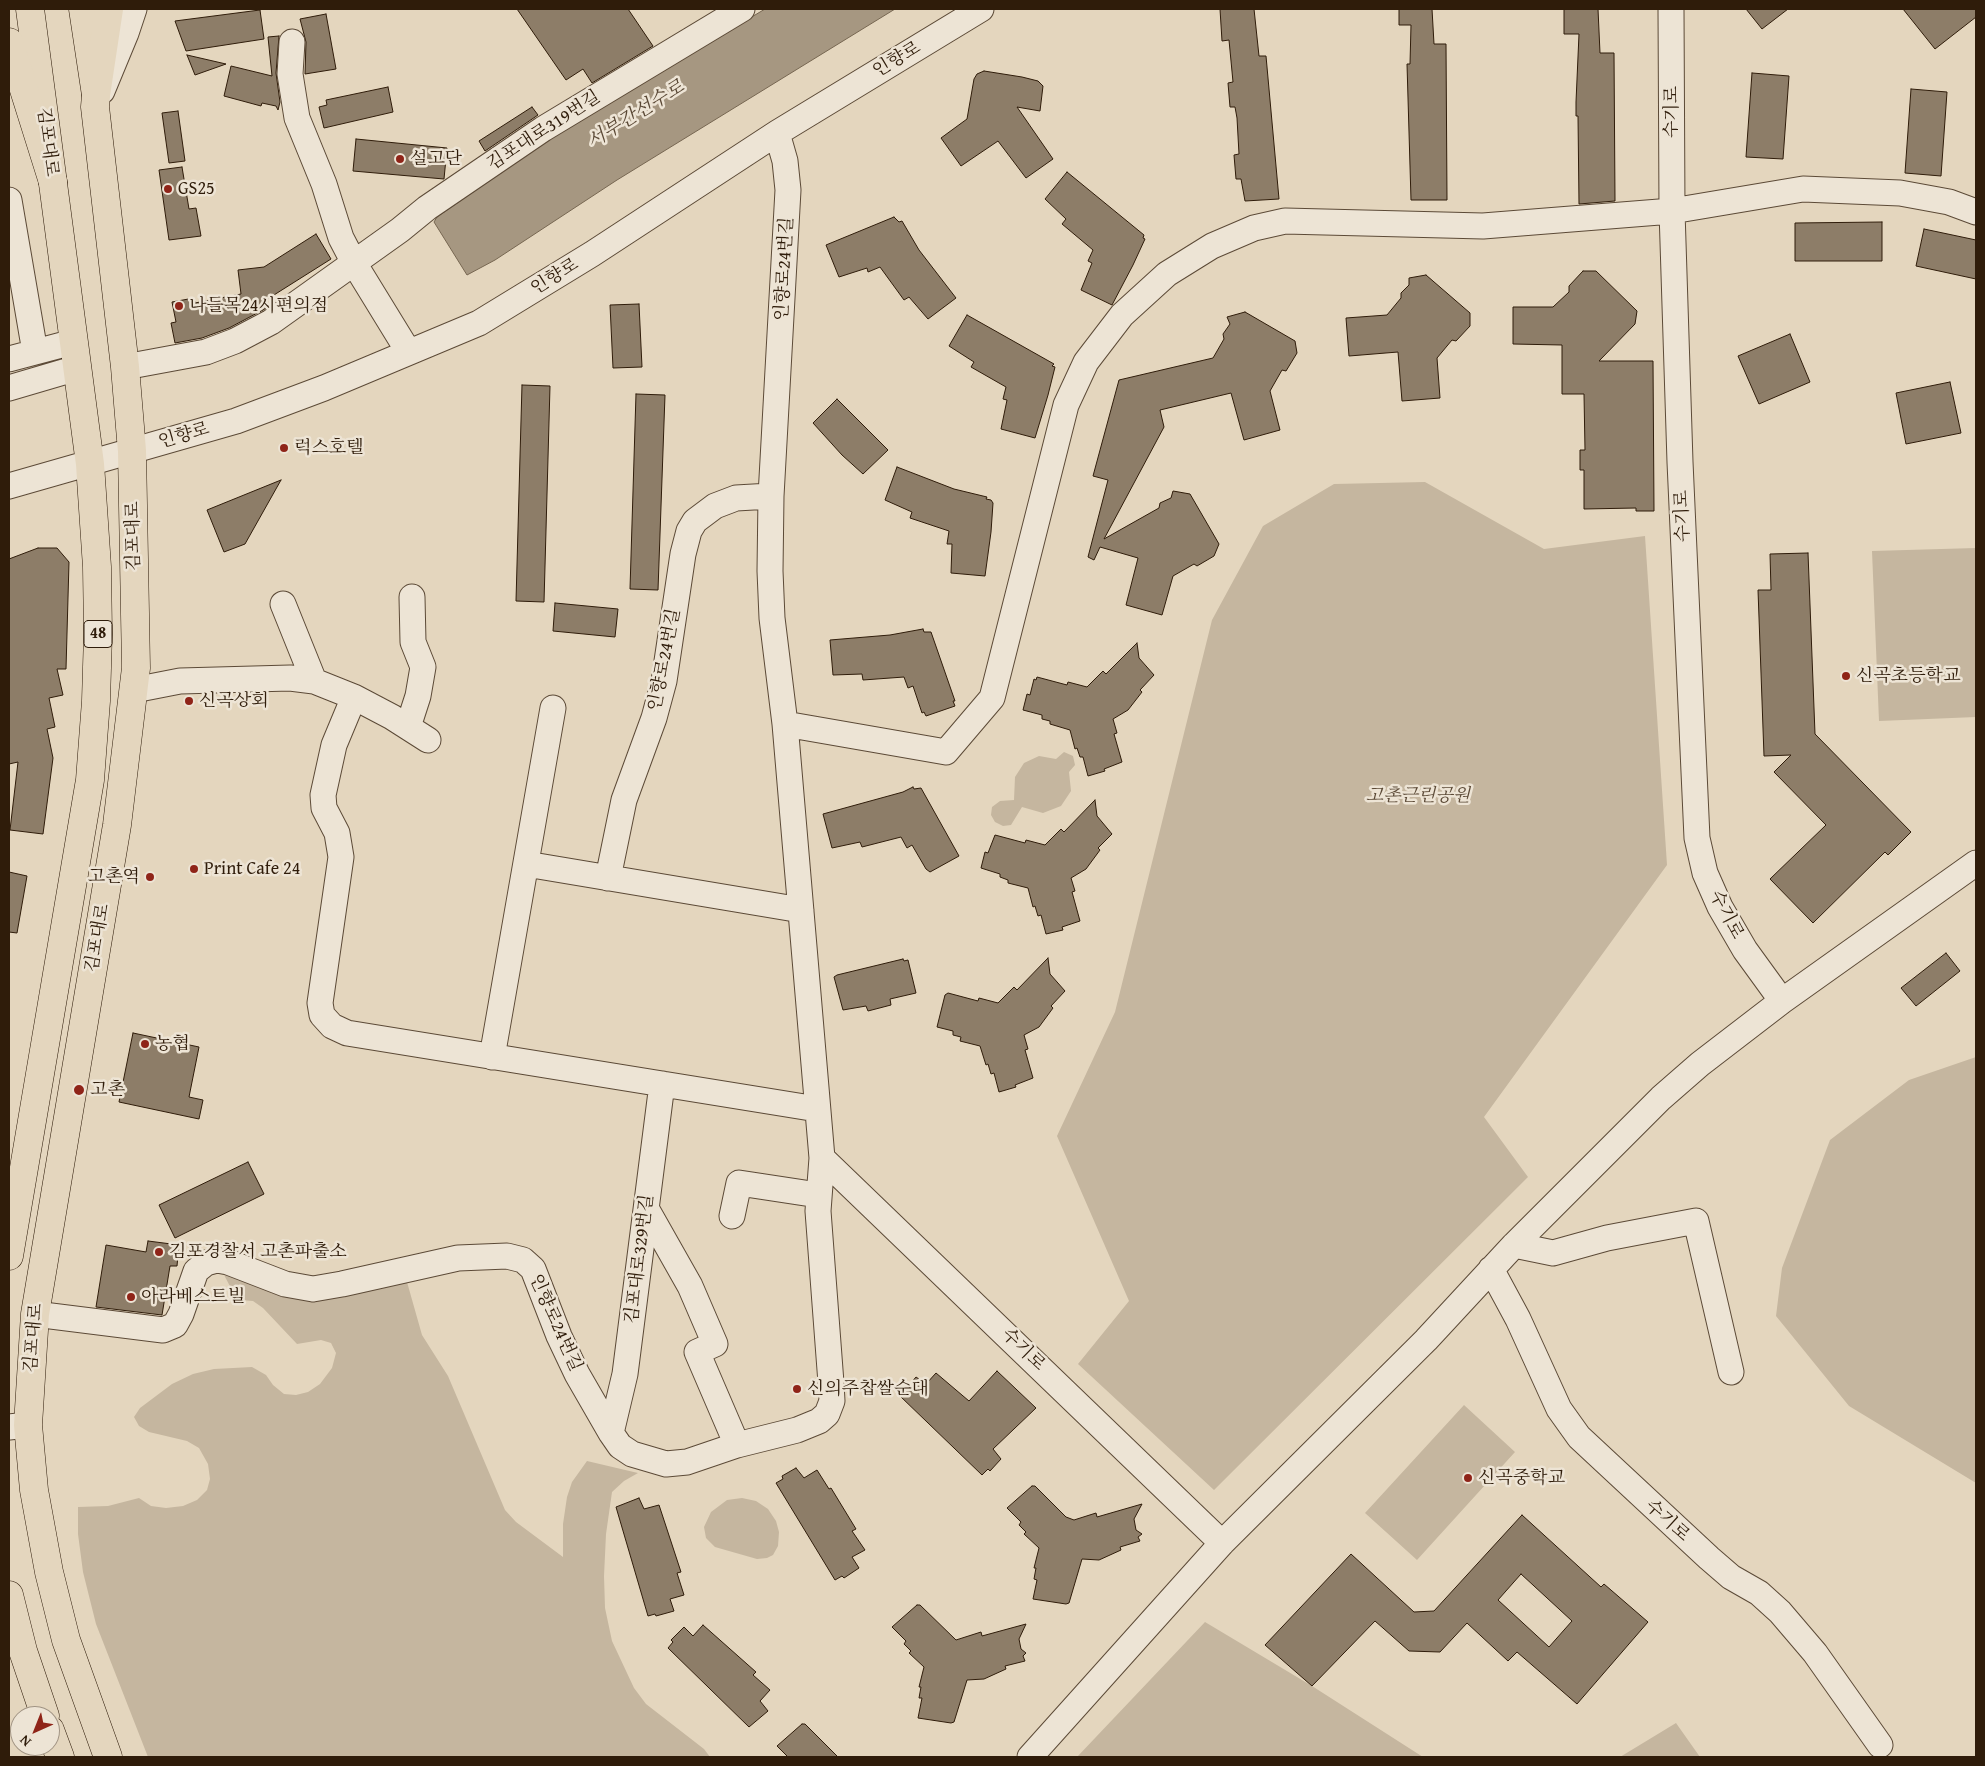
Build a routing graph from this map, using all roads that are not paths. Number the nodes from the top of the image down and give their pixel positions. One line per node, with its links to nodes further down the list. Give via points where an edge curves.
1 (30, 9): 12 (main road, 김포대로 / 48)
2 (83, 9): 10 (main road, 김포대로 / 48)
3 (109, 9): 10 (main road)
4 (134, 9): 10 (street, 김포대로)
5 (742, 9): 16 (street, 김포대로319번길, via 544,129 427,208)
6 (980, 9): 11 (street, 인향로)
7 (1671, 9): 14 (street, 수기로)
8 (9, 42): 12 (main road)
9 (292, 42): 16 (street, via 290,74 298,118 341,238)
10 (96, 101): 21 (main road, 김포대로 / 48)
11 (777, 133): 17 (street, 인향로, via 507,307 458,333); 26 (street, 인향로24번길, via 785,161 788,190)
12 (52, 182): 19 (main road, 김포대로 / 48)
13 (9, 200): 18 (street)
14 (1672, 211): 15 (street, via 1803,189 1900,193 1949,202); 33 (street, via 1483,226 1285,221 1254,228 1212,246 1168,274 1122,315 1086,362 1066,405 992,698 946,752); 38 (street, 수기로, via 1697,838 1705,874 1720,907 1745,950)
15 (1976, 212)
16 (354, 264): 17 (street); 21 (street, 김포대로319번길, via 271,322 235,341 206,352)
17 (408, 351): 23 (street, 인향로, via 277,407)
18 (35, 352): 19 (street); 20 (street)
19 (75, 355): 22 (street); 24 (main road, 김포대로 / 48)
20 (9, 359)
21 (125, 367): 23 (main road, 김포대로 / 48)
22 (9, 388)
23 (132, 451): 24 (street, 인향로); 30 (main road, 김포대로 / 48, via 137,616)
24 (90, 464): 25 (street, 인향로); 47 (main road, 김포대로 / 48, via 98,634 90,780)
25 (9, 486)
26 (771, 496): 33 (street, 인향로24번길, via 772,618); 36 (street, 인향로24번길, via 736,498 714,506 695,521 689,531 664,682 624,800)
27 (412, 597): 31 (street, via 413,642 423,667 418,696 418,734)
28 (283, 604): 29 (street)
29 (314, 682): 30 (street, via 290,678 180,681); 31 (street)
30 (134, 690): 49 (main road, 김포대로 / 48, via 117,825)
31 (354, 697): 39 (street, via 334,745 323,795 324,808 337,833 341,856 320,1003 322,1015 332,1026 347,1034)
32 (553, 708): 35 (street)
33 (785, 724): 37 (street, 인향로24번길)
34 (1976, 863): 38 (street)
35 (526, 864): 36 (street); 39 (street)
36 (608, 878): 37 (street)
37 (801, 910): 41 (street, 인향로24번길)
38 (1782, 1001): 46 (street, via 1661,1098)
39 (492, 1057): 40 (street)
40 (662, 1084): 41 (street); 44 (street, 김포대로329번길)
41 (817, 1109): 42 (street, 인향로24번길)
42 (822, 1158): 43 (street, 인향로24번길); 54 (street, 수기로)
43 (818, 1195): 45 (street, via 739,1183); 53 (street, 인향로24번길, via 832,1402 827,1414 819,1421)
44 (647, 1210): 52 (street, 김포대로329번길, via 625,1374); 53 (street, via 690,1286 716,1344 698,1352)
45 (732, 1216)
46 (1514, 1245): 48 (street); 50 (street, via 1553,1253 1607,1238 1696,1221)
47 (9, 1256)
48 (1491, 1269): 54 (street, via 1426,1340); 57 (street, 수기로, via 1559,1409 1578,1437 1664,1519 1731,1577 1759,1594 1799,1632)
49 (35, 1314): 51 (main road, 김포대로 / 48); 52 (street, 인향로24번길, via 163,1330 175,1325 182,1314 196,1271 217,1260 285,1284 313,1289 458,1258 508,1256 523,1260 533,1268 559,1336)
50 (1731, 1372)
51 (18, 1426): 58 (main road, 김포대로 / 48, via 66,1640)
52 (611, 1433): 53 (street, 인향로24번길, via 620,1446 632,1454 666,1464 688,1462)
53 (737, 1445)
54 (1222, 1543): 59 (street)
55 (9, 1595): 56 (main road)
56 (42, 1706)
57 (1880, 1745)
58 (108, 1757)
59 (1030, 1757)

